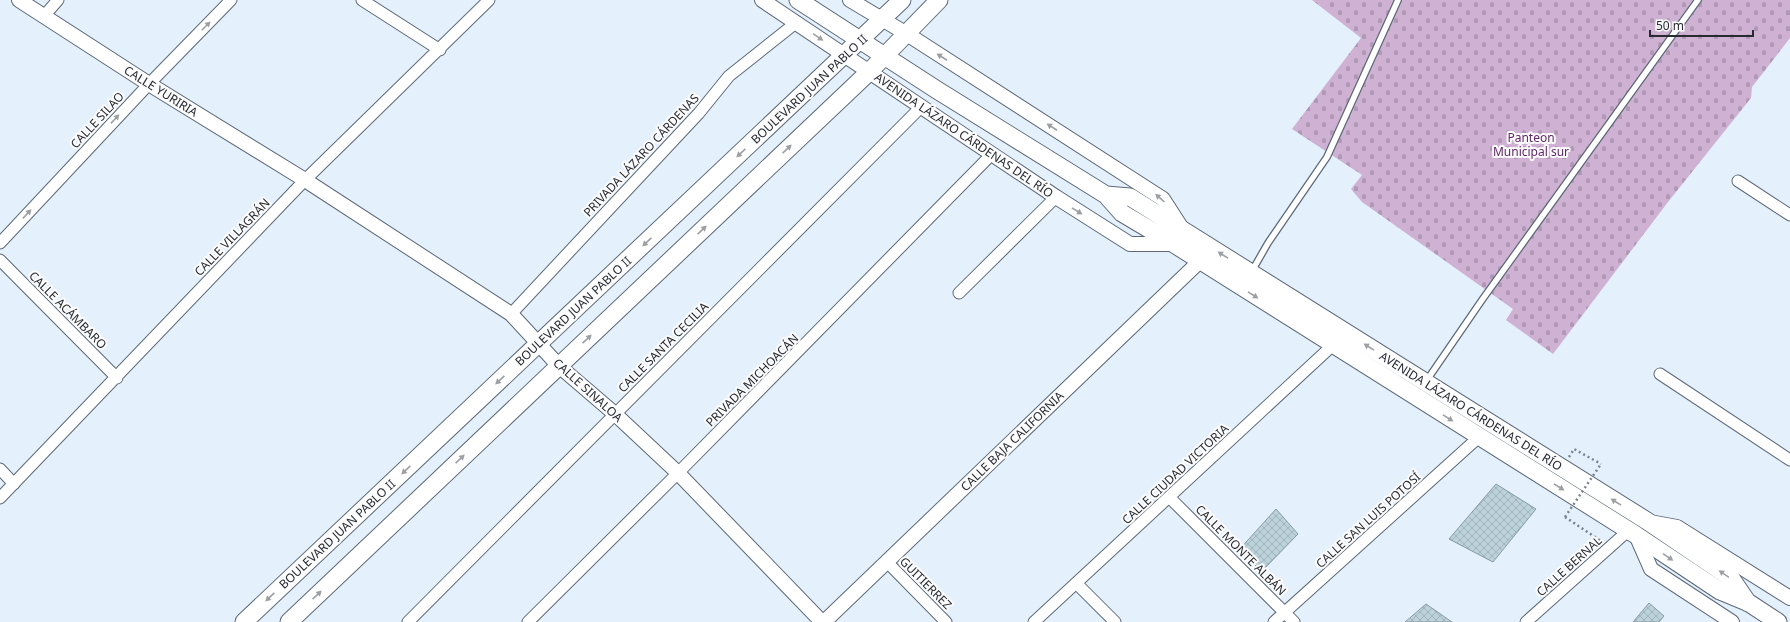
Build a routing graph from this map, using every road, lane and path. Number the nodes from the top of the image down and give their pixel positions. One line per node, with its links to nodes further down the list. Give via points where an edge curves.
1 (19, 0): 13 (street, CALLE YURIRIA)
2 (58, 0): 13 (street)
3 (231, 0): 22 (street, CALLE SILAO, one-way to 3)
4 (362, 0): 18 (street)
5 (489, 0): 18 (street, CALLE VILLAGRÁN)
6 (762, 0): 15 (street, AVENIDA LÁZARO CÁRDENAS DEL RÍO)
7 (798, 0): 17 (main road, AVENIDA LÁZARO CÁRDENAS DEL RÍO)
8 (850, 0): 14 (street, AVENIDA LÁZARO CÁRDENAS DEL RÍO)
9 (902, 0): 14 (main road, BOULEVARD JUAN PABLO II)
10 (939, 0): 16 (main road)
11 (1398, 0): 35 (lane, via 1327,157 1268,243)
12 (1698, 0): 43 (lane)
13 (44, 16): 22 (street, CALLE YURIRIA)
14 (882, 20): 16 (street, AVENIDA LÁZARO CÁRDENAS DEL RÍO); 17 (main road, BOULEVARD JUAN PABLO II)
15 (798, 22): 19 (street, AVENIDA LÁZARO CÁRDENAS DEL RÍO, one-way to 19); 37 (street, PRIVADA LÁZARO CÁRDENAS, via 728,76 699,113)
16 (907, 34): 20 (main road); 30 (street, AVENIDA LÁZARO CÁRDENAS DEL RÍO, one-way to 16, via 1163,199)
17 (861, 40): 19 (main road, BOULEVARD JUAN PABLO II); 20 (main road, AVENIDA LÁZARO CÁRDENAS DEL RÍO)
18 (440, 50): 25 (street, CALLE VILLAGRÁN)
19 (845, 55): 21 (street, AVENIDA LÁZARO CÁRDENAS DEL RÍO); 38 (main road, BOULEVARD JUAN PABLO II, one-way to 38)
20 (885, 56): 21 (main road); 27 (main road, AVENIDA LÁZARO CÁRDENAS DEL RÍO)
21 (869, 72): 23 (street, AVENIDA LÁZARO CÁRDENAS DEL RÍO); 40 (main road, one-way to 21)
22 (149, 84): 25 (street, CALLE YURIRIA); 31 (street, CALLE SILAO, one-way to 22)
23 (921, 107): 24 (street, AVENIDA LÁZARO CÁRDENAS DEL RÍO); 44 (street, CALLE SANTA CECILIA)
24 (992, 154): 28 (street, AVENIDA LÁZARO CÁRDENAS DEL RÍO); 49 (street, PRIVADA MICHOACÁN)
25 (305, 180): 37 (street, CALLE SINALOA); 42 (street, CALLE VILLAGRÁN)
26 (1738, 181): 29 (street)
27 (1106, 195): 30 (main road, AVENIDA LÁZARO CÁRDENAS DEL RÍO, via 1130,197); 32 (main road, AVENIDA LÁZARO CÁRDENAS DEL RÍO, via 1122,213)
28 (1056, 197): 32 (street, AVENIDA LÁZARO CÁRDENAS DEL RÍO, one-way to 32, via 1130,244); 36 (street)
29 (1790, 214)
30 (1183, 230): 35 (main road, AVENIDA LÁZARO CÁRDENAS DEL RÍO, one-way to 30)
31 (0, 243)
32 (1174, 244): 34 (main road, AVENIDA LÁZARO CÁRDENAS DEL RÍO)
33 (0, 260): 42 (street, CALLE ACÁMBARO)
34 (1200, 261): 39 (main road, AVENIDA LÁZARO CÁRDENAS DEL RÍO, one-way to 39); 56 (street, CALLE BAJA CALIFORNIA)
35 (1251, 273): 43 (main road, AVENIDA LÁZARO CÁRDENAS DEL RÍO, one-way to 35)
36 (959, 293)
37 (511, 314): 38 (street, CALLE SINALOA)
38 (539, 344): 40 (street, CALLE SINALOA); 62 (main road, BOULEVARD JUAN PABLO II, one-way to 62)
39 (1333, 345): 43 (main road, AVENIDA LÁZARO CÁRDENAS DEL RÍO); 51 (street, CALLE CIUDAD VICTORIA)
40 (559, 366): 44 (street, CALLE SINALOA); 63 (main road, one-way to 40)
41 (1660, 374): 47 (street)
42 (117, 378): 50 (street, CALLE VILLAGRÁN)
43 (1421, 390): 45 (main road, AVENIDA LÁZARO CÁRDENAS DEL RÍO, one-way to 45); 53 (main road, AVENIDA LÁZARO CÁRDENAS DEL RÍO, one-way to 43)
44 (615, 414): 49 (street, CALLE SINALOA); 61 (street, CALLE SANTA CECILIA)
45 (1479, 437): 54 (main road, AVENIDA LÁZARO CÁRDENAS DEL RÍO, one-way to 54); 60 (street, CALLE SAN LUIS POTOSÍ)
46 (1574, 449): 55 (path, bridge, via 1601,464 1566,517)
47 (1790, 460)
48 (0, 470): 50 (street)
49 (678, 473): 64 (street, PRIVADA MICHOACÁN); 65 (street, CALLE SINALOA)
50 (14, 484): 52 (street, CALLE VILLAGRÁN)
51 (1169, 497): 57 (street, CALLE CIUDAD VICTORIA); 60 (street, CALLE MONTE ALBÁN)
52 (0, 498)
53 (1647, 521): 58 (street, via 1677,527); 59 (main road, AVENIDA LÁZARO CÁRDENAS DEL RÍO, one-way to 53, via 1731,578)
54 (1632, 533): 55 (street, CALLE BERNAL); 59 (main road, AVENIDA LÁZARO CÁRDENAS DEL RÍO, one-way to 59, via 1720,591); 72 (street, via 1651,569)
55 (1610, 547): 71 (street, CALLE BERNAL)
56 (887, 562): 65 (street, CALLE BAJA CALIFORNIA); 66 (street, GUITIERREZ)
57 (1076, 583): 67 (street, CALLE CIUDAD VICTORIA); 68 (street)
58 (1790, 598)
59 (1748, 603): 73 (main road, AVENIDA LÁZARO CÁRDENAS DEL RÍO)
60 (1284, 613): 69 (street, CALLE SAN LUIS POTOSÍ); 70 (street, CALLE MONTE ALBÁN)
61 (413, 620)
62 (244, 622)
63 (289, 622)
64 (528, 622)
65 (823, 622)
66 (946, 622)
67 (1034, 622)
68 (1115, 622)
69 (1274, 622)
70 (1294, 622)
71 (1526, 622)
72 (1732, 622)
73 (1778, 622)

